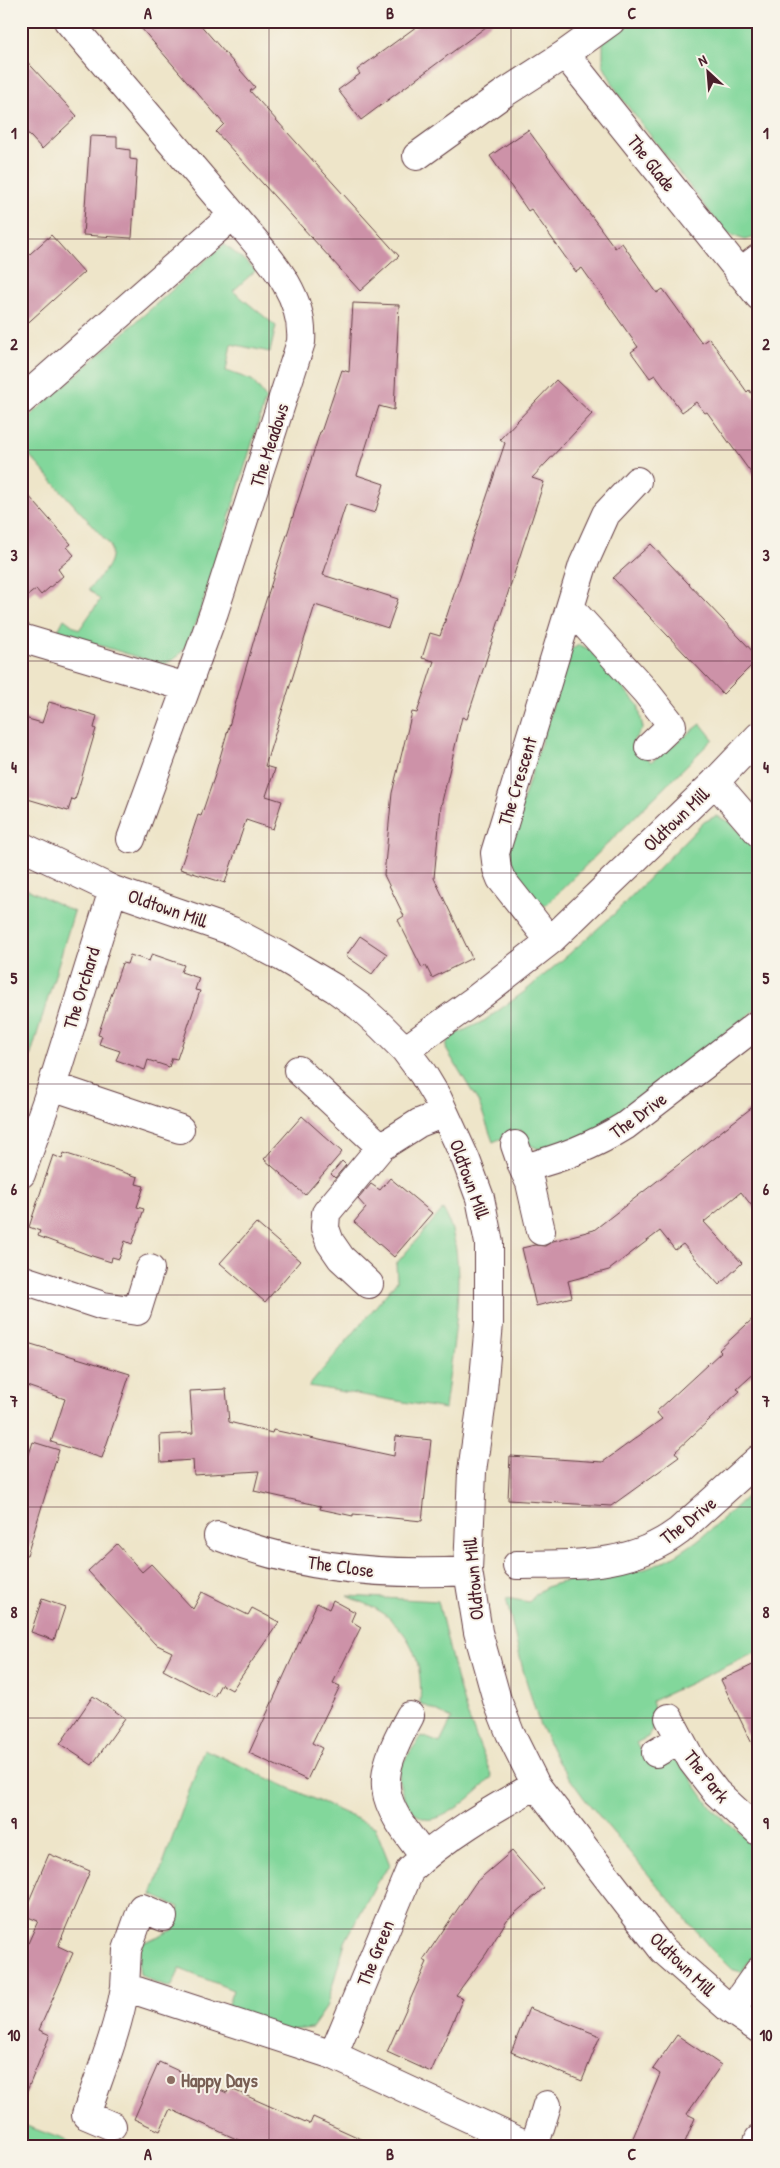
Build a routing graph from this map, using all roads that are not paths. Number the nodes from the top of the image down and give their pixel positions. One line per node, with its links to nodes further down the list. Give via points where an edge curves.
1 (68, 21): 5 (street, The Meadows)
2 (611, 21): 3 (street)
3 (565, 54): 4 (street); 6 (street, The Glade)
4 (417, 156)
5 (233, 215): 8 (street); 12 (street, The Meadows, via 287,285 302,326 301,342 220,593)
6 (749, 265): 7 (street, The Glade)
7 (759, 296)
8 (21, 402)
9 (637, 481): 10 (street, The Crescent, via 606,514 583,565)
10 (571, 609): 14 (street, via 672,725); 20 (street, The Crescent, via 495,853 501,879)
11 (21, 638): 12 (street)
12 (186, 687): 17 (street, The Meadows)
13 (759, 736): 15 (street, Oldtown Mill)
14 (649, 747)
15 (715, 782): 16 (street); 20 (street, Oldtown Mill)
16 (759, 833)
17 (131, 839)
18 (21, 846): 19 (street, Oldtown Mill)
19 (113, 890): 22 (street, Oldtown Mill, via 210,922 282,958 360,1007); 24 (street, The Orchard)
20 (550, 941): 22 (street, Oldtown Mill)
21 (759, 1023): 29 (street, The Drive, via 619,1130 576,1153 519,1156 530,1183)
22 (404, 1050): 25 (street, Oldtown Mill, via 423,1074)
23 (298, 1070): 27 (street)
24 (52, 1086): 26 (street); 28 (street, The Orchard)
25 (444, 1113): 27 (street, via 419,1123); 36 (street, Oldtown Mill, via 478,1192 489,1243 489,1324 471,1479)
26 (180, 1129)
27 (381, 1147): 32 (street, via 326,1213 325,1228 330,1242 341,1258)
28 (21, 1174)
29 (541, 1231)
30 (150, 1269): 31 (street, via 137,1312 103,1306)
31 (21, 1279)
32 (369, 1284)
33 (759, 1460): 35 (street, The Drive, via 679,1531 636,1555 605,1562)
34 (218, 1536): 36 (street, The Close, via 256,1551 345,1570)
35 (517, 1565)
36 (468, 1571): 39 (street, Oldtown Mill, via 489,1675 510,1733)
37 (410, 1716): 41 (street, via 391,1754 385,1788 393,1814)
38 (656, 1753): 40 (street, The Park, via 674,1728 692,1761 716,1792)
39 (536, 1785): 41 (street, The Green); 45 (street, Oldtown Mill, via 663,1950)
40 (759, 1832)
41 (424, 1856): 47 (street, The Green, via 403,1883)
42 (163, 1917): 44 (street, via 142,1908 127,1950)
43 (759, 1971): 45 (street)
44 (125, 1987): 47 (street); 49 (street, via 110,2046 86,2115)
45 (730, 2010): 46 (street, Oldtown Mill)
46 (759, 2029)
47 (333, 2055): 51 (street)
48 (547, 2105): 51 (street)
49 (112, 2126)
50 (759, 2139): 52 (street)
51 (533, 2147)
52 (756, 2147)

